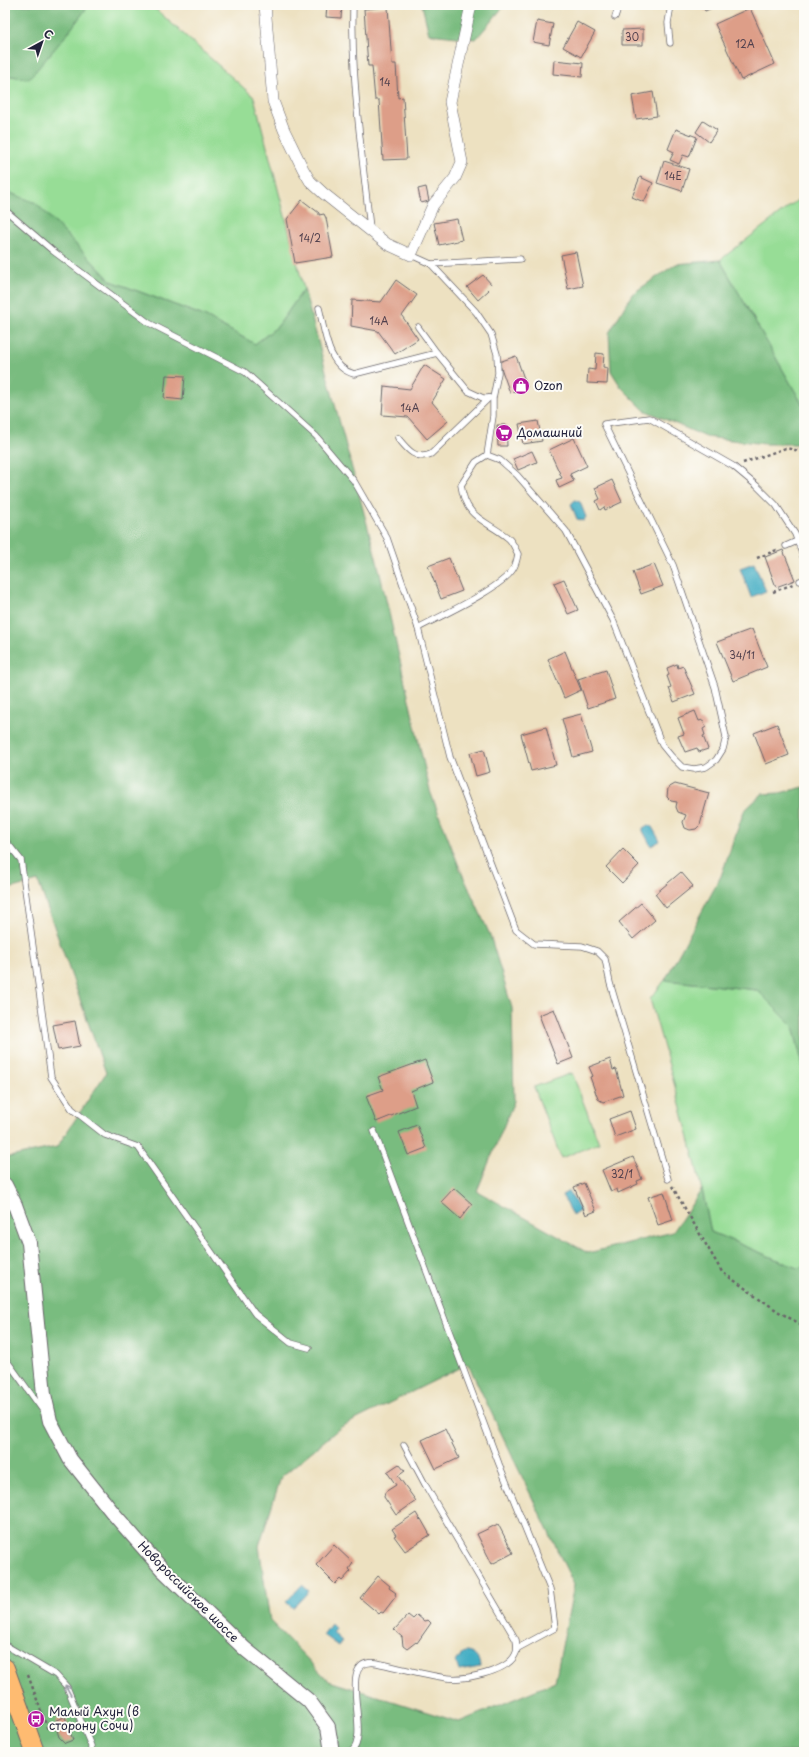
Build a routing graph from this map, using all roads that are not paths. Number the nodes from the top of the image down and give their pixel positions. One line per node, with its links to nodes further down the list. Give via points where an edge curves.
1 (265, 5): 9 (street, via 273,101 284,130 310,181)
2 (353, 5): 9 (lane, via 352,35)
3 (471, 5): 10 (street, via 450,102 462,162 455,178 433,205)
4 (619, 5): 6 (lane)
5 (671, 5): 7 (lane, via 668,24)
6 (615, 17)
7 (670, 43)
8 (5, 210): 22 (lane, via 53,251 149,323 245,372 316,436 354,481 387,538)
9 (370, 229): 10 (street, via 387,244)
10 (410, 255): 12 (lane)
11 (520, 259): 12 (lane)
12 (431, 264): 16 (lane, via 476,312 490,334 497,354 498,372)
13 (319, 308): 15 (lane, via 330,353 347,373 354,374)
14 (418, 327): 15 (lane)
15 (437, 354): 16 (lane, via 468,391 483,398)
16 (491, 398): 17 (lane, via 436,450 426,456 415,455); 18 (lane, via 493,416)
17 (398, 438)
18 (487, 455): 19 (lane, via 500,460 518,475 566,531 613,620 662,745 682,767 706,767 716,760 723,749 726,737 715,688 674,565 604,424 649,418 733,466 776,505); 22 (lane, via 476,462 461,485 463,499 472,513 510,539 518,554 513,568 472,600)
19 (797, 541): 20 (lane); 21 (lane)
20 (786, 546)
21 (804, 559)
22 (418, 628): 25 (lane, via 450,757 516,930 534,944 582,946 597,951 605,959)
23 (5, 840): 27 (lane, via 21,860 51,1077 72,1109 105,1135 138,1147 255,1314 291,1343)
24 (374, 1130): 32 (lane, via 496,1456 550,1589 555,1628)
25 (668, 1179)
26 (5, 1185): 29 (street, Новороссийское шоссе, via 29,1243 44,1394)
27 (309, 1348)
28 (5, 1358): 29 (lane)
29 (50, 1421): 36 (street, Новороссийское шоссе, via 70,1459 162,1569 245,1649 309,1701 328,1727)
30 (404, 1444): 32 (lane, via 516,1640)
31 (5, 1645): 35 (lane, one-way to 31, via 91,1746 67,1687 56,1675)
32 (518, 1648): 37 (lane, via 515,1656 500,1668 484,1675 448,1678 377,1663 364,1663 357,1672 355,1684 359,1734)
33 (5, 1668): 34 (highway)
34 (35, 1752)
35 (91, 1752)
36 (332, 1752)
37 (351, 1752)

